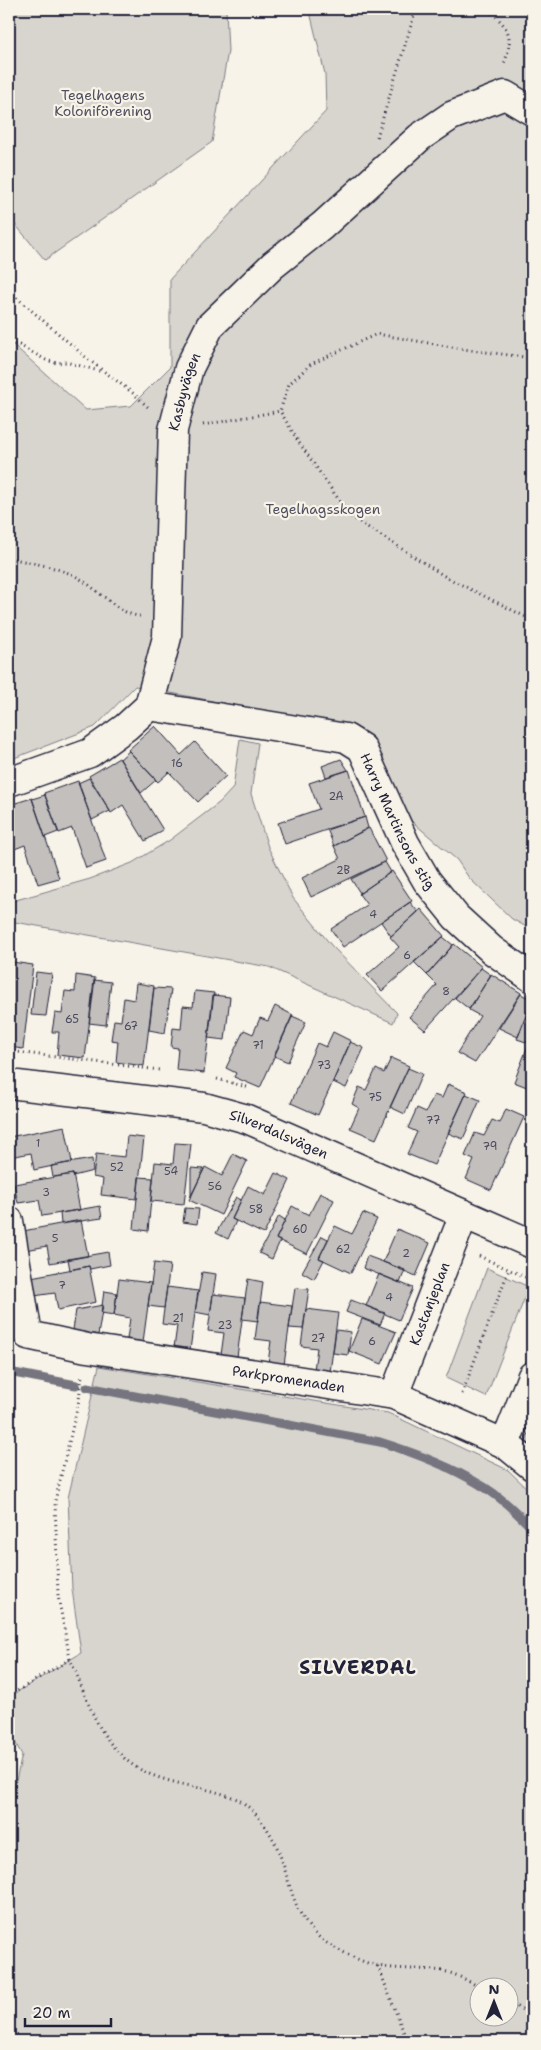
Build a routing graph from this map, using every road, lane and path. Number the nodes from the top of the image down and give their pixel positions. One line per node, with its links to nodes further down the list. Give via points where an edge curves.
1 (416, 9): 5 (path)
2 (489, 9): 3 (path, via 508,34 509,45 498,82)
3 (505, 95): 4 (street); 11 (street, Kasbyvägen, via 451,116 420,137 322,226 273,265 210,326 189,368)
4 (532, 111)
5 (374, 146)
6 (9, 291): 9 (path)
7 (9, 344): 9 (path, via 51,361)
8 (532, 358): 10 (path, via 377,334 311,364 289,384)
9 (106, 372): 11 (path)
10 (280, 411): 11 (path); 14 (path, via 350,516 446,577)
11 (173, 430): 15 (street, Kasbyvägen, via 167,637)
12 (9, 558): 13 (path, via 60,569 78,577)
13 (120, 611)
14 (532, 620)
15 (149, 706): 16 (street, via 90,753); 17 (street, Harry Martinsons stig, via 346,738 362,748 405,843 427,880 456,917 492,950)
16 (9, 782)
17 (532, 978)
18 (9, 1084): 19 (street, Silverdalsvägen, via 204,1107 247,1119)
19 (464, 1214): 21 (street, Silverdalsvägen); 22 (street, Kastanjeplan)
20 (9, 1221): 25 (street, Parkpromenaden, via 28,1335)
21 (526, 1241): 23 (path)
22 (452, 1243): 23 (path); 27 (street, Kastanjeplan)
23 (508, 1270): 24 (path); 28 (path)
24 (532, 1280)
25 (87, 1348): 27 (street, Parkpromenaden); 31 (path, via 79,1400 55,1501 58,1596)
26 (532, 1376): 29 (street)
27 (394, 1395): 28 (street, Parkpromenaden)
28 (451, 1422): 29 (street, Parkpromenaden)
29 (505, 1444): 30 (street, Parkpromenaden)
30 (532, 1466)
31 (70, 1659): 32 (path); 33 (path, via 106,1740 122,1757 143,1771 238,1800 251,1809 268,1829 280,1852 305,1924 334,1947)
32 (9, 1696)
33 (378, 1966): 34 (path, via 443,1971); 37 (path)
34 (468, 1981)
35 (518, 2007): 36 (path)
36 (532, 2015)
37 (407, 2041)

